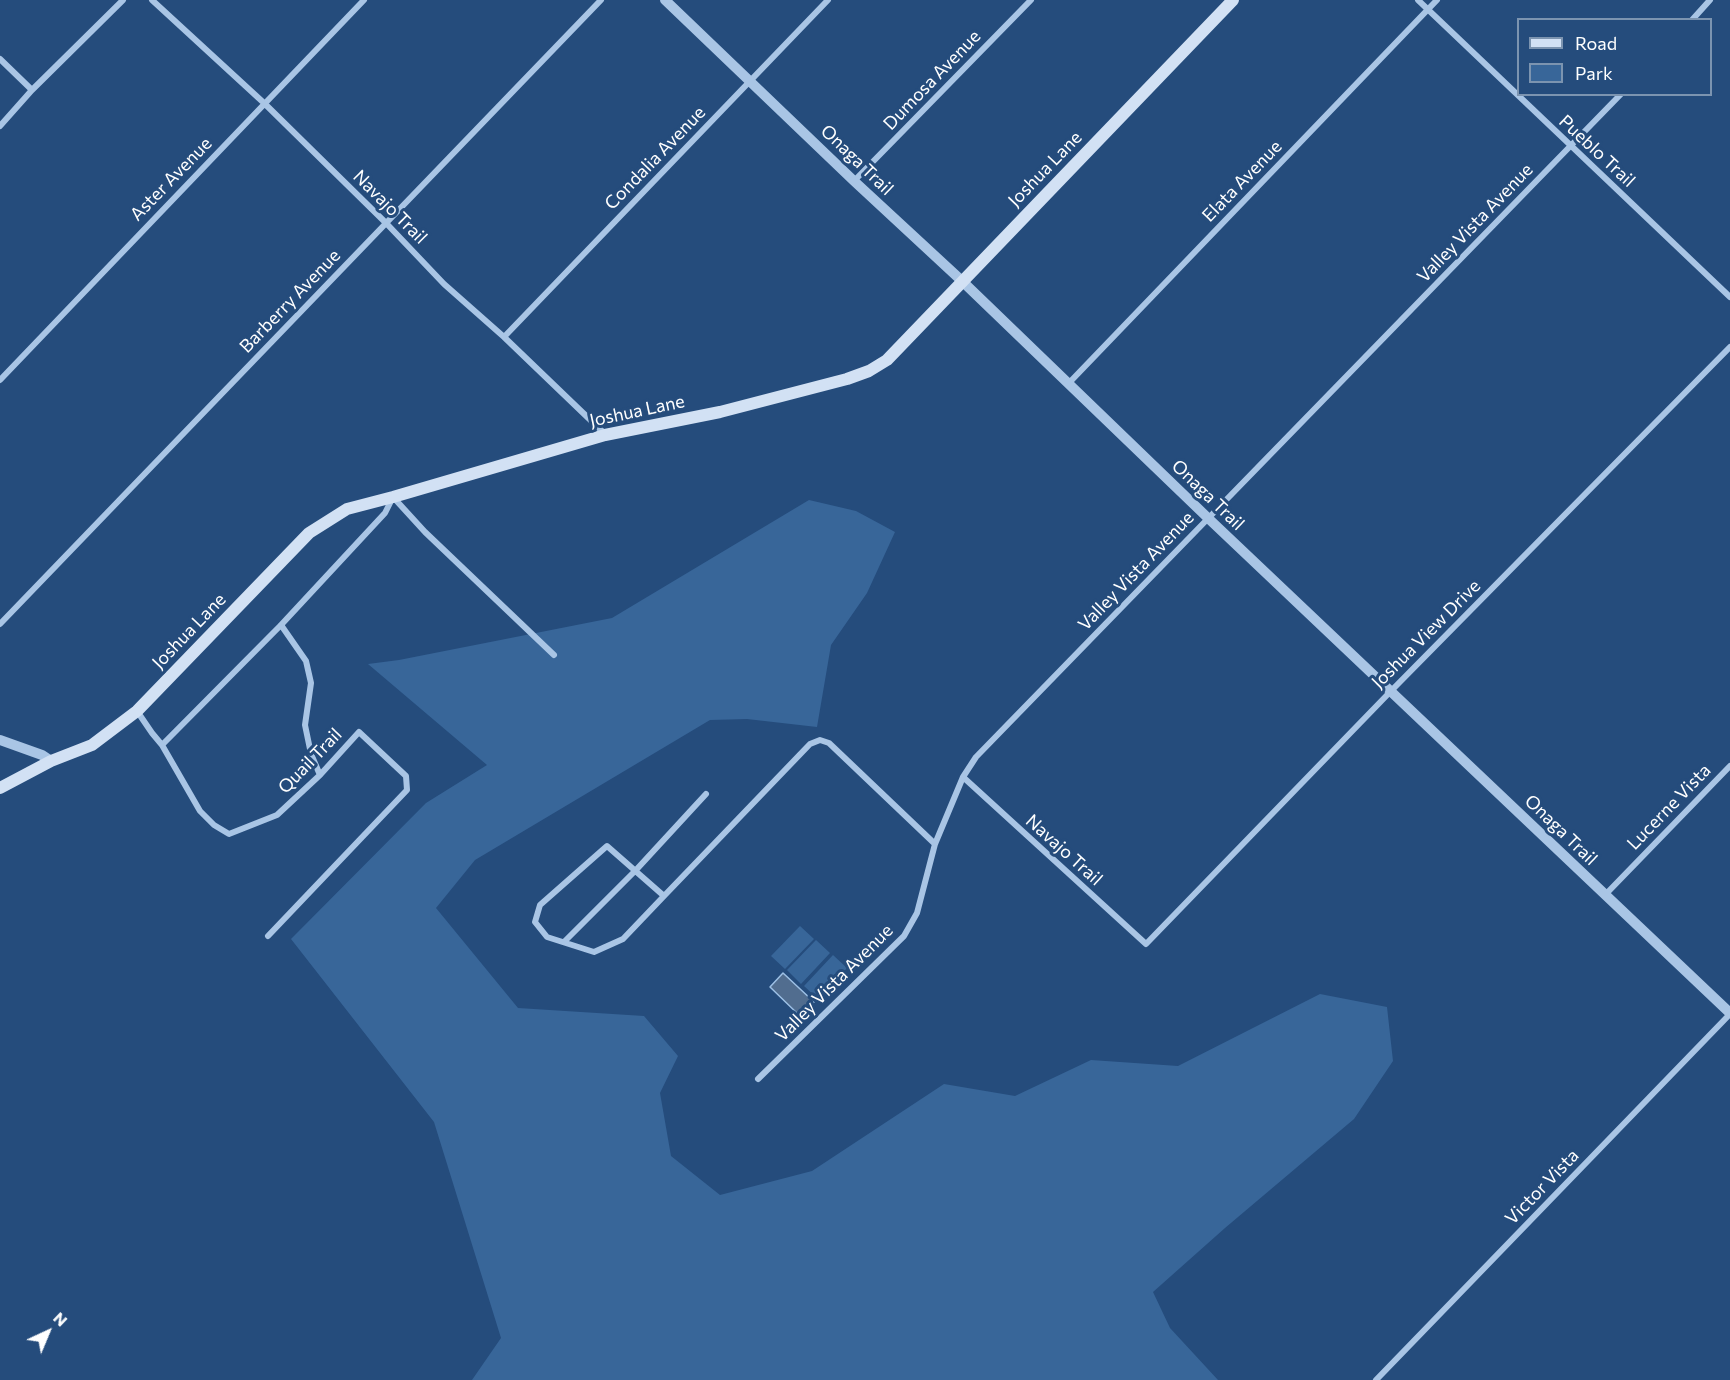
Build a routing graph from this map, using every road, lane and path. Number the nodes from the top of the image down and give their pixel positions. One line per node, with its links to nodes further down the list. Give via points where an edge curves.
1 (123, 0): 16 (street)
2 (152, 0): 20 (street, Navajo Trail)
3 (364, 0): 20 (street, Aster Avenue)
4 (601, 0): 24 (street, Barberry Avenue)
5 (665, 0): 15 (street, Onaga Trail)
6 (828, 0): 15 (street, Condalia Avenue)
7 (1031, 0): 23 (street, Dumosa Avenue)
8 (1233, 0): 25 (main road, Joshua Lane)
9 (1418, 0): 12 (street, Pueblo Trail)
10 (1437, 0): 12 (street, Elata Avenue)
11 (1710, 0): 13 (street)
12 (1428, 10): 17 (street, Pueblo Trail); 30 (street, Elata Avenue)
13 (1694, 18)
14 (0, 59): 16 (street)
15 (750, 81): 23 (street, Onaga Trail); 27 (street, Condalia Avenue)
16 (32, 90): 21 (street)
17 (1517, 95)
18 (1518, 96): 22 (street, Pueblo Trail)
19 (1619, 96): 22 (street, Valley Vista Avenue)
20 (264, 103): 24 (street, Navajo Trail); 29 (street, Aster Avenue)
21 (0, 126)
22 (1571, 147): 26 (street, Pueblo Trail); 33 (street, Valley Vista Avenue)
23 (854, 181): 25 (street, Onaga Trail)
24 (387, 222): 27 (street, Navajo Trail, via 444,284); 34 (street, Barberry Avenue)
25 (962, 281): 30 (street, Onaga Trail); 31 (main road, Joshua Lane, via 887,360 869,371 720,412)
26 (1730, 297)
27 (504, 337): 31 (street, Navajo Trail)
28 (1730, 347): 37 (street, Joshua View Drive)
29 (0, 380)
30 (1068, 384): 33 (street, Onaga Trail)
31 (606, 435): 32 (main road, Joshua Lane)
32 (393, 497): 35 (street, via 385,513); 36 (street); 38 (main road, Joshua Lane, via 347,509 309,532)
33 (1209, 519): 37 (street, Onaga Trail); 44 (street, Valley Vista Avenue, via 976,757)
34 (0, 624)
35 (281, 625): 40 (street); 43 (street, via 306,661 310,682 305,724)
36 (554, 656)
37 (1391, 691): 49 (street, Onaga Trail); 53 (street, Joshua View Drive)
38 (137, 711): 40 (street); 41 (main road, Joshua Lane, via 92,745)
39 (0, 740): 41 (street)
40 (162, 746): 43 (street, Quail Trail, via 200,811 229,834 277,815)
41 (51, 761): 45 (main road, Joshua Lane)
42 (1730, 766): 49 (street, Lucerne Vista)
43 (320, 775): 51 (street, Quail Trail, via 358,732 406,776 407,790)
44 (963, 777): 47 (street, Valley Vista Avenue); 53 (street, Navajo Trail)
45 (0, 788)
46 (706, 794): 48 (street)
47 (935, 844): 50 (street, via 829,743 820,741 810,744); 55 (street, Valley Vista Avenue, via 917,913 904,936)
48 (636, 870): 50 (street); 52 (street); 52 (street, via 607,846 540,905 535,922 547,937)
49 (1605, 895): 54 (street, Onaga Trail)
50 (664, 896): 52 (street, via 623,939 594,952)
51 (268, 936)
52 (564, 942)
53 (1146, 944)
54 (1730, 1014): 56 (street, Victor Vista)
55 (758, 1079)
56 (1376, 1380)

